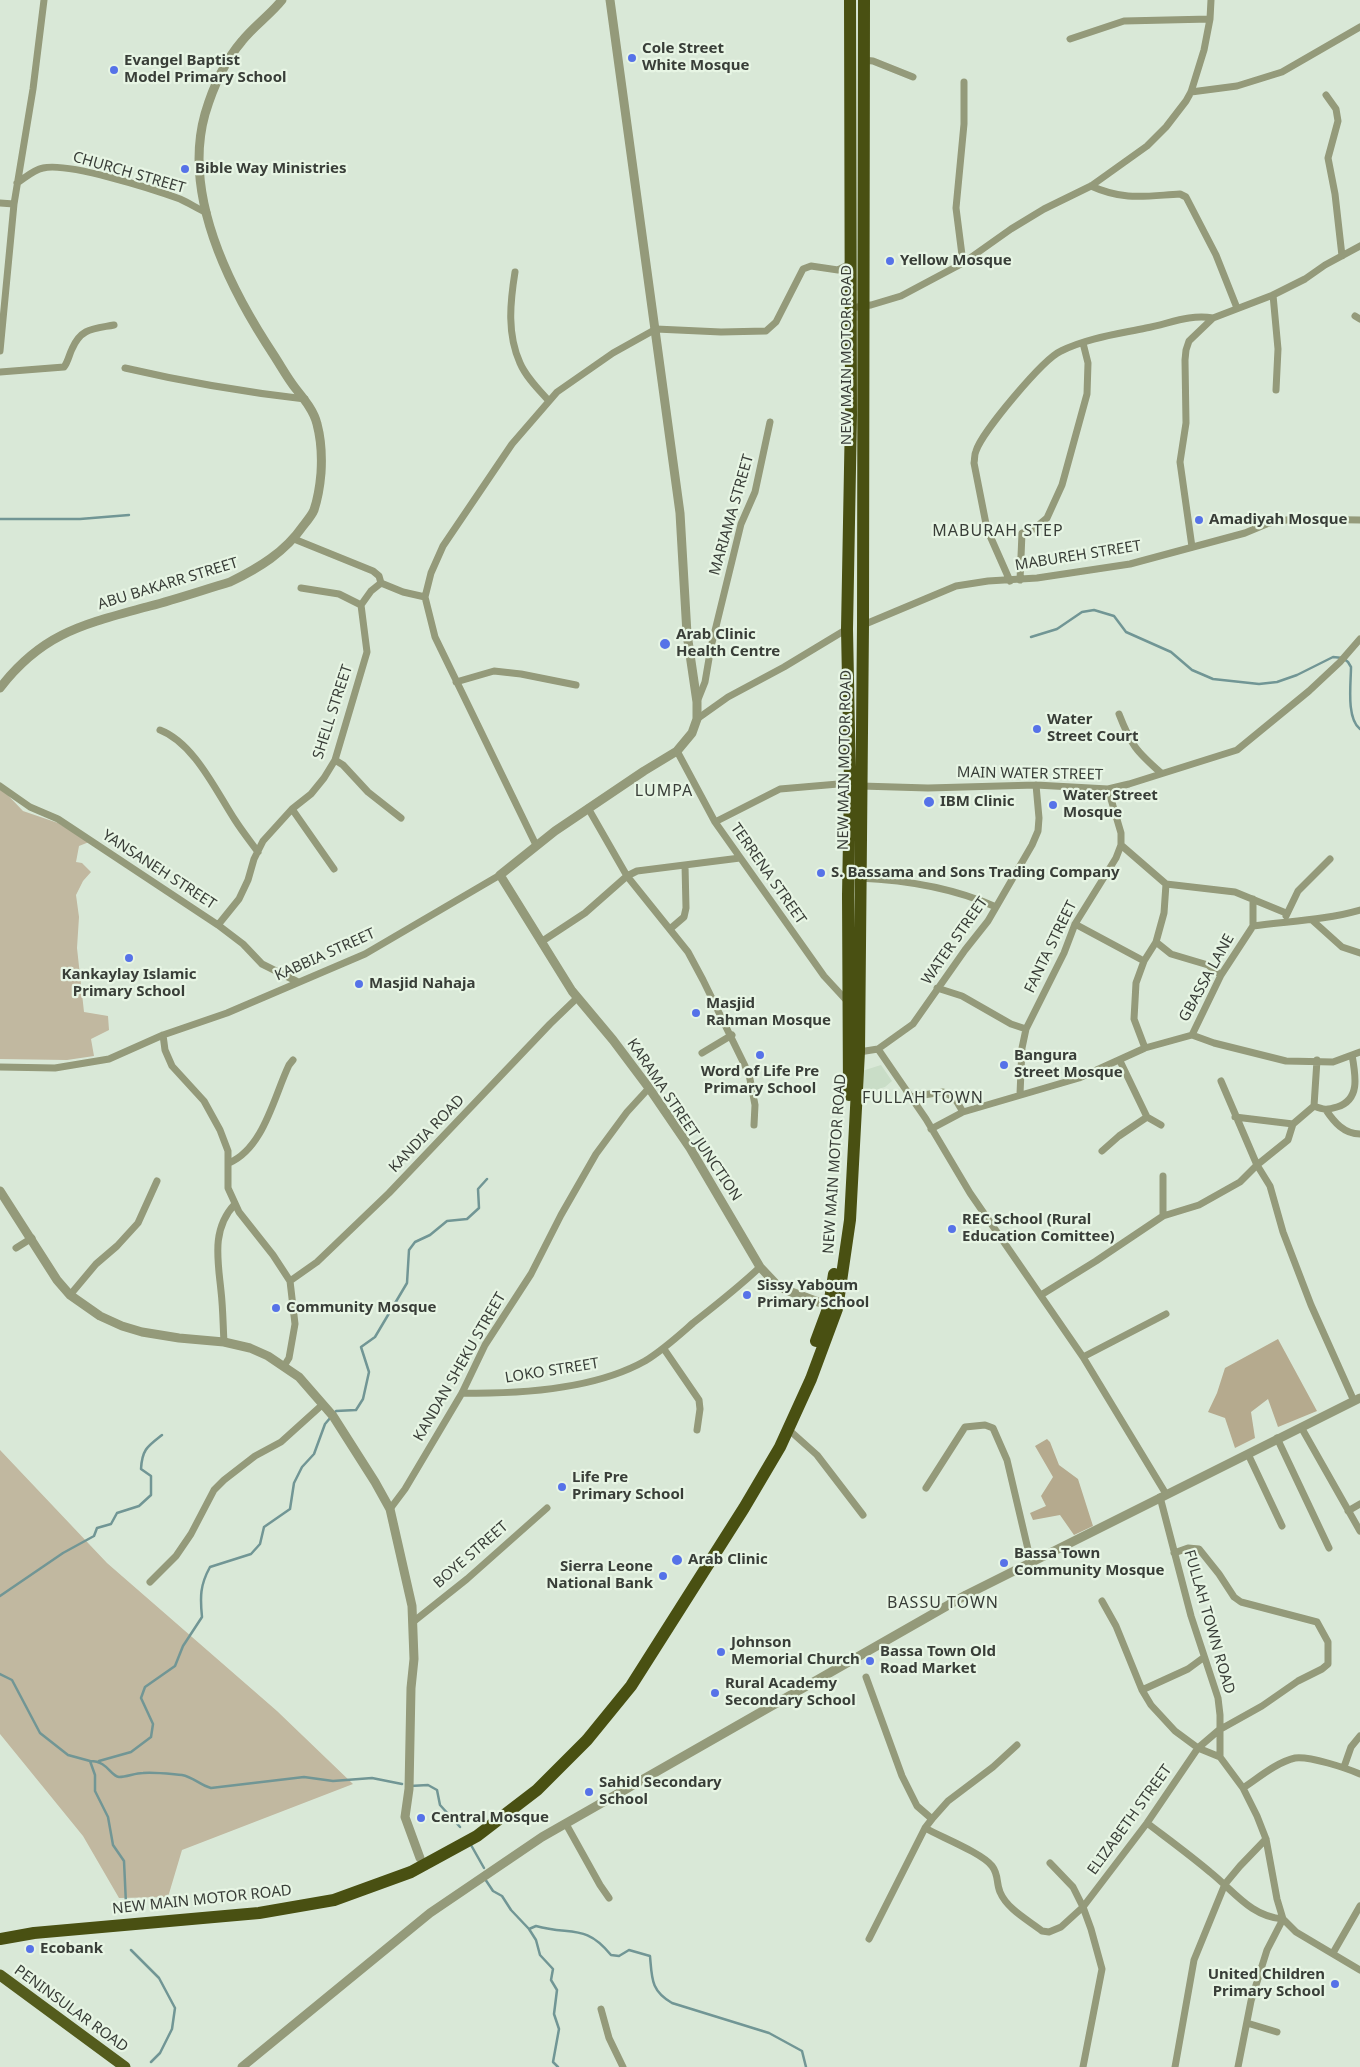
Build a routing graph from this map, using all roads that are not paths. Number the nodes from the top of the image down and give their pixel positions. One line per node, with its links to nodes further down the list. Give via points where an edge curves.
1 (44, 0): 15 (street, via 33,89)
2 (610, 0): 31 (street)
3 (850, 0): 23 (highway, NEW MAIN MOTOR ROAD)
4 (864, 0): 10 (highway, NEW MAIN MOTOR ROAD)
5 (1211, 0): 7 (street)
6 (279, 1): 19 (street, ABU BAKARR STREET, via 242,41 217,78 204,116 200,151 202,192)
7 (1210, 18): 9 (street, via 1124,22); 13 (street)
8 (1360, 27): 13 (street, via 1282,72 1237,86)
9 (1070, 39)
10 (864, 60): 11 (street); 26 (highway, NEW MAIN MOTOR ROAD)
11 (913, 77)
12 (964, 82): 22 (street, via 964,124 956,208)
13 (1191, 92): 16 (street, via 1166,127 1147,146)
14 (1326, 95): 21 (street, via 1338,115 1328,158)
15 (16, 183): 18 (street); 19 (street, CHURCH STREET, via 36,170 58,167 146,188)
16 (1091, 186): 22 (street, via 1028,219); 28 (street, via 1115,196 1180,194 1186,197 1216,255)
17 (0, 203): 18 (street)
18 (14, 204): 33 (street)
19 (207, 213): 37 (street, ABU BAKARR STREET, via 214,241 238,296 253,324)
20 (1360, 246): 21 (street)
21 (1342, 256): 25 (street)
22 (963, 263): 26 (street, via 901,296)
23 (850, 264): 27 (highway, NEW MAIN MOTOR ROAD); 31 (street, via 838,270 811,266 803,269 776,322 766,331)
24 (515, 272): 38 (street, via 510,315 514,345 521,365)
25 (1273, 295): 28 (street); 36 (street, via 1278,349)
26 (863, 307): 27 (street); 49 (highway, NEW MAIN MOTOR ROAD)
27 (850, 308): 50 (highway, NEW MAIN MOTOR ROAD)
28 (1237, 308): 29 (street)
29 (1212, 318): 32 (street, via 1186,317); 42 (street, via 1189,341 1186,350 1186,414 1180,462)
30 (114, 326): 35 (street, via 88,330 80,335 64,367)
31 (656, 328): 38 (street, via 613,353); 55 (street, via 680,513 687,634)
32 (1083, 343): 43 (street, via 1088,363 1087,394 1052,510 1042,524 1022,533); 44 (street, via 1060,351 1040,367 983,437 976,451 974,463 987,529)
33 (0, 351)
34 (125, 368): 37 (street, via 234,391)
35 (0, 372)
36 (1276, 390)
37 (305, 399): 41 (street, ABU BAKARR STREET, via 317,423 322,459 314,511)
38 (548, 400): 47 (street, via 512,444 443,546)
39 (770, 422): 55 (street, MARIAMA STREET, via 757,483 741,524 705,682)
40 (1360, 520): 42 (street, MABUREH STREET, via 1293,519 1268,523 1245,533)
41 (294, 539): 45 (street, via 373,571); 54 (street, ABU BAKARR STREET, via 267,562 230,582 94,621 68,632 32,653)
42 (1192, 547): 43 (street, MABUREH STREET, via 1130,564)
43 (1020, 580): 44 (street, MABUREH STREET)
44 (1010, 581): 49 (street, MABUREH STREET, via 956,586)
45 (381, 583): 47 (street); 48 (street)
46 (301, 588): 48 (street, via 339,594)
47 (425, 597): 52 (street, via 435,637)
48 (361, 605): 60 (street, SHELL STREET, via 367,652)
49 (863, 625): 62 (highway, NEW MAIN MOTOR ROAD)
50 (847, 629): 57 (street, via 728,697); 62 (highway, NEW MAIN MOTOR ROAD)
51 (1360, 639): 61 (street, MAIN WATER STREET, via 1309,691 1237,750)
52 (456, 682): 53 (street, via 494,671); 70 (street)
53 (576, 685)
54 (0, 688)
55 (697, 702): 57 (street)
56 (1119, 714): 61 (street, via 1128,739)
57 (697, 719): 59 (street, via 692,733)
58 (160, 730): 72 (street, via 170,734 211,780)
59 (677, 751): 66 (street, KABBIA STREET); 69 (street, TERRENA STREET)
60 (334, 760): 67 (street, SHELL STREET, via 311,794); 68 (street)
61 (1161, 773): 65 (street, MAIN WATER STREET)
62 (856, 785): 63 (street, MAIN WATER STREET, via 928,788); 69 (street, MAIN WATER STREET, via 780,789); 79 (highway, NEW MAIN MOTOR ROAD); 99 (highway, NEW MAIN MOTOR ROAD, via 848,895)
63 (1036, 785): 65 (street, MAIN WATER STREET); 82 (street, WATER STREET, via 1038,831)
64 (0, 786): 88 (street, YANSANEH STREET, via 30,807 58,819)
65 (1108, 789): 71 (street, via 1121,833)
66 (588, 808): 70 (street, KABBIA STREET); 78 (street)
67 (292, 809): 72 (street, SHELL STREET, via 263,841); 76 (street)
68 (401, 818)
69 (715, 822): 73 (street, TERRENA STREET)
70 (536, 845): 77 (street, KABBIA STREET)
71 (1121, 845): 80 (street); 87 (street, FANTA STREET)
72 (258, 852): 88 (street, SHELL STREET, via 239,899)
73 (740, 858): 75 (street); 99 (street, TERRENA STREET, via 824,976)
74 (1330, 859): 84 (street, via 1298,891)
75 (685, 865): 78 (street, via 637,871); 90 (street, via 686,908 684,916)
76 (334, 870)
77 (500, 876): 91 (street, KARAMA STREET JUNCTION); 96 (street, KABBIA STREET, via 365,954)
78 (627, 876): 90 (street); 91 (street, via 585,914)
79 (859, 878): 82 (street, via 937,887); 106 (highway, NEW MAIN MOTOR ROAD)
80 (1166, 884): 81 (street, via 1236,892); 92 (street, via 1164,913)
81 (1253, 900): 84 (street); 89 (street)
82 (996, 907): 97 (street, WATER STREET)
83 (1360, 910): 85 (street, GBASSA LANE)
84 (1286, 913): 86 (street)
85 (1312, 920): 86 (street, GBASSA LANE); 93 (street, via 1342,947)
86 (1285, 921): 89 (street, GBASSA LANE)
87 (1075, 924): 94 (street); 100 (street, FANTA STREET)
88 (218, 925): 96 (street, YANSANEH STREET, via 262,964)
89 (1253, 926): 95 (street, GBASSA LANE)
90 (670, 929): 101 (street, via 688,952)
91 (541, 942): 98 (street, KARAMA STREET JUNCTION)
92 (1156, 942): 94 (street); 95 (street, via 1171,954 1208,964)
93 (1360, 953)
94 (1144, 961): 104 (street, via 1136,983 1134,1019)
95 (1221, 975): 102 (street, GBASSA LANE)
96 (298, 982): 103 (street, KABBIA STREET)
97 (938, 988): 100 (street, via 962,996); 105 (street, WATER STREET, via 913,1024)
98 (578, 998): 115 (street, KARAMA STREET JUNCTION); 139 (street, KANDIA ROAD, via 389,1194 318,1262)
99 (849, 1004): 142 (highway, NEW MAIN MOTOR ROAD, via 848,1140 843,1220)
100 (1026, 1029): 116 (street, FANTA STREET)
101 (732, 1035): 108 (street); 124 (street, via 749,1074 755,1105)
102 (1192, 1035): 104 (street); 111 (street, via 1286,1061)
103 (163, 1036): 113 (street, KABBIA STREET, via 109,1059 82,1065); 129 (street, via 172,1066 204,1101 220,1130)
104 (1145, 1048): 112 (street)
105 (878, 1049): 106 (street, WATER STREET); 117 (street, FULLAH TOWN ROAD)
106 (859, 1052): 152 (highway, NEW MAIN MOTOR ROAD, via 850,1220 837,1309)
107 (1360, 1052): 109 (street)
108 (702, 1053)
109 (1352, 1055): 111 (street, via 1332,1062); 119 (street, via 1357,1081 1352,1099 1345,1105)
110 (294, 1060): 129 (street, via 258,1134 239,1158)
111 (1317, 1060): 118 (street)
112 (1120, 1061): 116 (street, via 1080,1078); 121 (street)
113 (0, 1067)
114 (1221, 1081): 122 (street)
115 (650, 1088): 138 (street, KARAMA STREET JUNCTION, via 705,1172); 148 (street, KANDAN SHEKU STREET, via 627,1112 596,1154 532,1274 485,1345)
116 (1020, 1094): 120 (street)
117 (910, 1097): 120 (street, via 943,1092 954,1097); 126 (street, FULLAH TOWN ROAD)
118 (1314, 1106): 119 (street); 123 (street)
119 (1326, 1110): 127 (street, via 1334,1122 1351,1134)
120 (964, 1112): 126 (street)
121 (1147, 1117): 125 (street); 128 (street)
122 (1236, 1117): 123 (street); 130 (street)
123 (1293, 1124): 130 (street, via 1288,1140)
124 (754, 1125)
125 (1161, 1125)
126 (931, 1129): 141 (street, FULLAH TOWN ROAD, via 970,1193)
127 (1360, 1134)
128 (1102, 1151)
129 (229, 1163): 134 (street, via 228,1188)
130 (1257, 1164): 135 (street, via 1240,1182 1223,1193 1199,1205); 149 (street, via 1270,1186 1283,1232 1311,1305)
131 (1164, 1176): 135 (street)
132 (156, 1182): 140 (street, via 138,1223)
133 (0, 1191): 136 (street)
134 (235, 1204): 139 (street); 144 (street, via 226,1214 218,1237)
135 (1163, 1216): 141 (street)
136 (32, 1238): 137 (street); 140 (street)
137 (16, 1248)
138 (760, 1267): 142 (street, KARAMA STREET JUNCTION, via 786,1290); 145 (street, LOKO STREET)
139 (290, 1281): 147 (street, via 295,1324 289,1358)
140 (70, 1295): 144 (street, via 100,1316 122,1326 179,1338)
141 (1041, 1295): 146 (street, FULLAH TOWN ROAD)
142 (829, 1306): 187 (highway, NEW MAIN MOTOR ROAD, via 804,1376 772,1443 738,1504 624,1680 582,1735 532,1784 473,1829)
143 (1166, 1314): 146 (street)
144 (224, 1342): 147 (street, via 250,1348)
145 (664, 1348): 148 (street, LOKO STREET, via 643,1362 612,1375 579,1383 499,1394); 153 (street, via 699,1400)
146 (1083, 1357): 157 (street, FULLAH TOWN ROAD)
147 (284, 1366): 150 (street, via 299,1377)
148 (462, 1393): 160 (street, KANDAN SHEKU STREET, via 405,1490)
149 (1357, 1400): 151 (street)
150 (322, 1405): 160 (street, via 333,1416); 168 (street, via 281,1442 255,1456 214,1490 176,1556)
151 (1301, 1427): 154 (street); 161 (street)
152 (788, 1429): 162 (street, via 817,1455); 195 (highway, NEW MAIN MOTOR ROAD, via 744,1508 631,1686 587,1740 537,1790 477,1836 411,1872 334,1900 259,1913)
153 (697, 1430)
154 (1277, 1438): 155 (street); 165 (street)
155 (1248, 1454): 157 (street); 163 (street)
156 (926, 1488): 167 (street, via 965,1427 994,1428 1007,1460)
157 (1163, 1495): 166 (street, FULLAH TOWN ROAD); 167 (street)
158 (1360, 1504): 161 (street)
159 (547, 1508): 170 (street, BOYE STREET, via 468,1579)
160 (390, 1509): 170 (street)
161 (1348, 1511): 164 (street)
162 (863, 1515)
163 (1282, 1526)
164 (1360, 1531)
165 (1329, 1548)
166 (1174, 1553): 171 (street, FULLAH TOWN ROAD); 174 (street, ELIZABETH STREET, via 1188,1548 1199,1549 1241,1602 1317,1622 1328,1642 1328,1664 1322,1670 1298,1681)
167 (1031, 1562): 184 (street, via 966,1595)
168 (150, 1582)
169 (1102, 1601): 173 (street, via 1116,1626)
170 (413, 1622): 187 (street, via 405,1817)
171 (1203, 1658): 173 (street, via 1188,1669); 174 (street, FULLAH TOWN ROAD, via 1218,1698)
172 (866, 1677): 182 (street, via 902,1776 917,1806)
173 (1142, 1690): 177 (street, via 1175,1731)
174 (1219, 1730): 177 (street, ELIZABETH STREET); 178 (street, FULLAH TOWN ROAD)
175 (1360, 1736): 179 (street, via 1351,1747)
176 (1017, 1745): 182 (street, via 994,1767 948,1801)
177 (1198, 1748): 178 (street); 183 (street, ELIZABETH STREET)
178 (1220, 1757): 181 (street)
179 (1344, 1766): 180 (street); 181 (street, via 1296,1758)
180 (1360, 1774)
181 (1243, 1788): 186 (street)
182 (932, 1819): 185 (street)
183 (1146, 1822): 189 (street); 192 (street, ELIZABETH STREET)
184 (566, 1824): 190 (street); 204 (street, via 430,1913)
185 (925, 1828): 192 (street, ELIZABETH STREET, via 993,1866 1004,1901 1042,1931 1061,1927); 196 (street)
186 (1266, 1839): 189 (street); 193 (street)
187 (420, 1858): 194 (highway, NEW MAIN MOTOR ROAD, via 332,1892 257,1905 34,1925)
188 (1050, 1863): 192 (street, via 1072,1887)
189 (1225, 1884): 193 (street, via 1240,1901 1261,1914); 207 (street, via 1194,1960)
190 (609, 1898)
191 (1360, 1906): 197 (street)
192 (1083, 1907): 206 (street, via 1102,1969)
193 (1283, 1919): 197 (street, via 1296,1932); 201 (street, via 1267,1950)
194 (0, 1931)
195 (0, 1938)
196 (869, 1940)
197 (1333, 1953): 198 (street)
198 (1360, 1970)
199 (0, 1975): 203 (main road, PENINSULAR ROAD)
200 (601, 2010): 205 (street, via 609,2038)
201 (1247, 2023): 202 (street); 208 (street)
202 (1277, 2032)
203 (125, 2067)
204 (242, 2067)
205 (623, 2067)
206 (1083, 2067)
207 (1175, 2067)
208 (1238, 2067)

